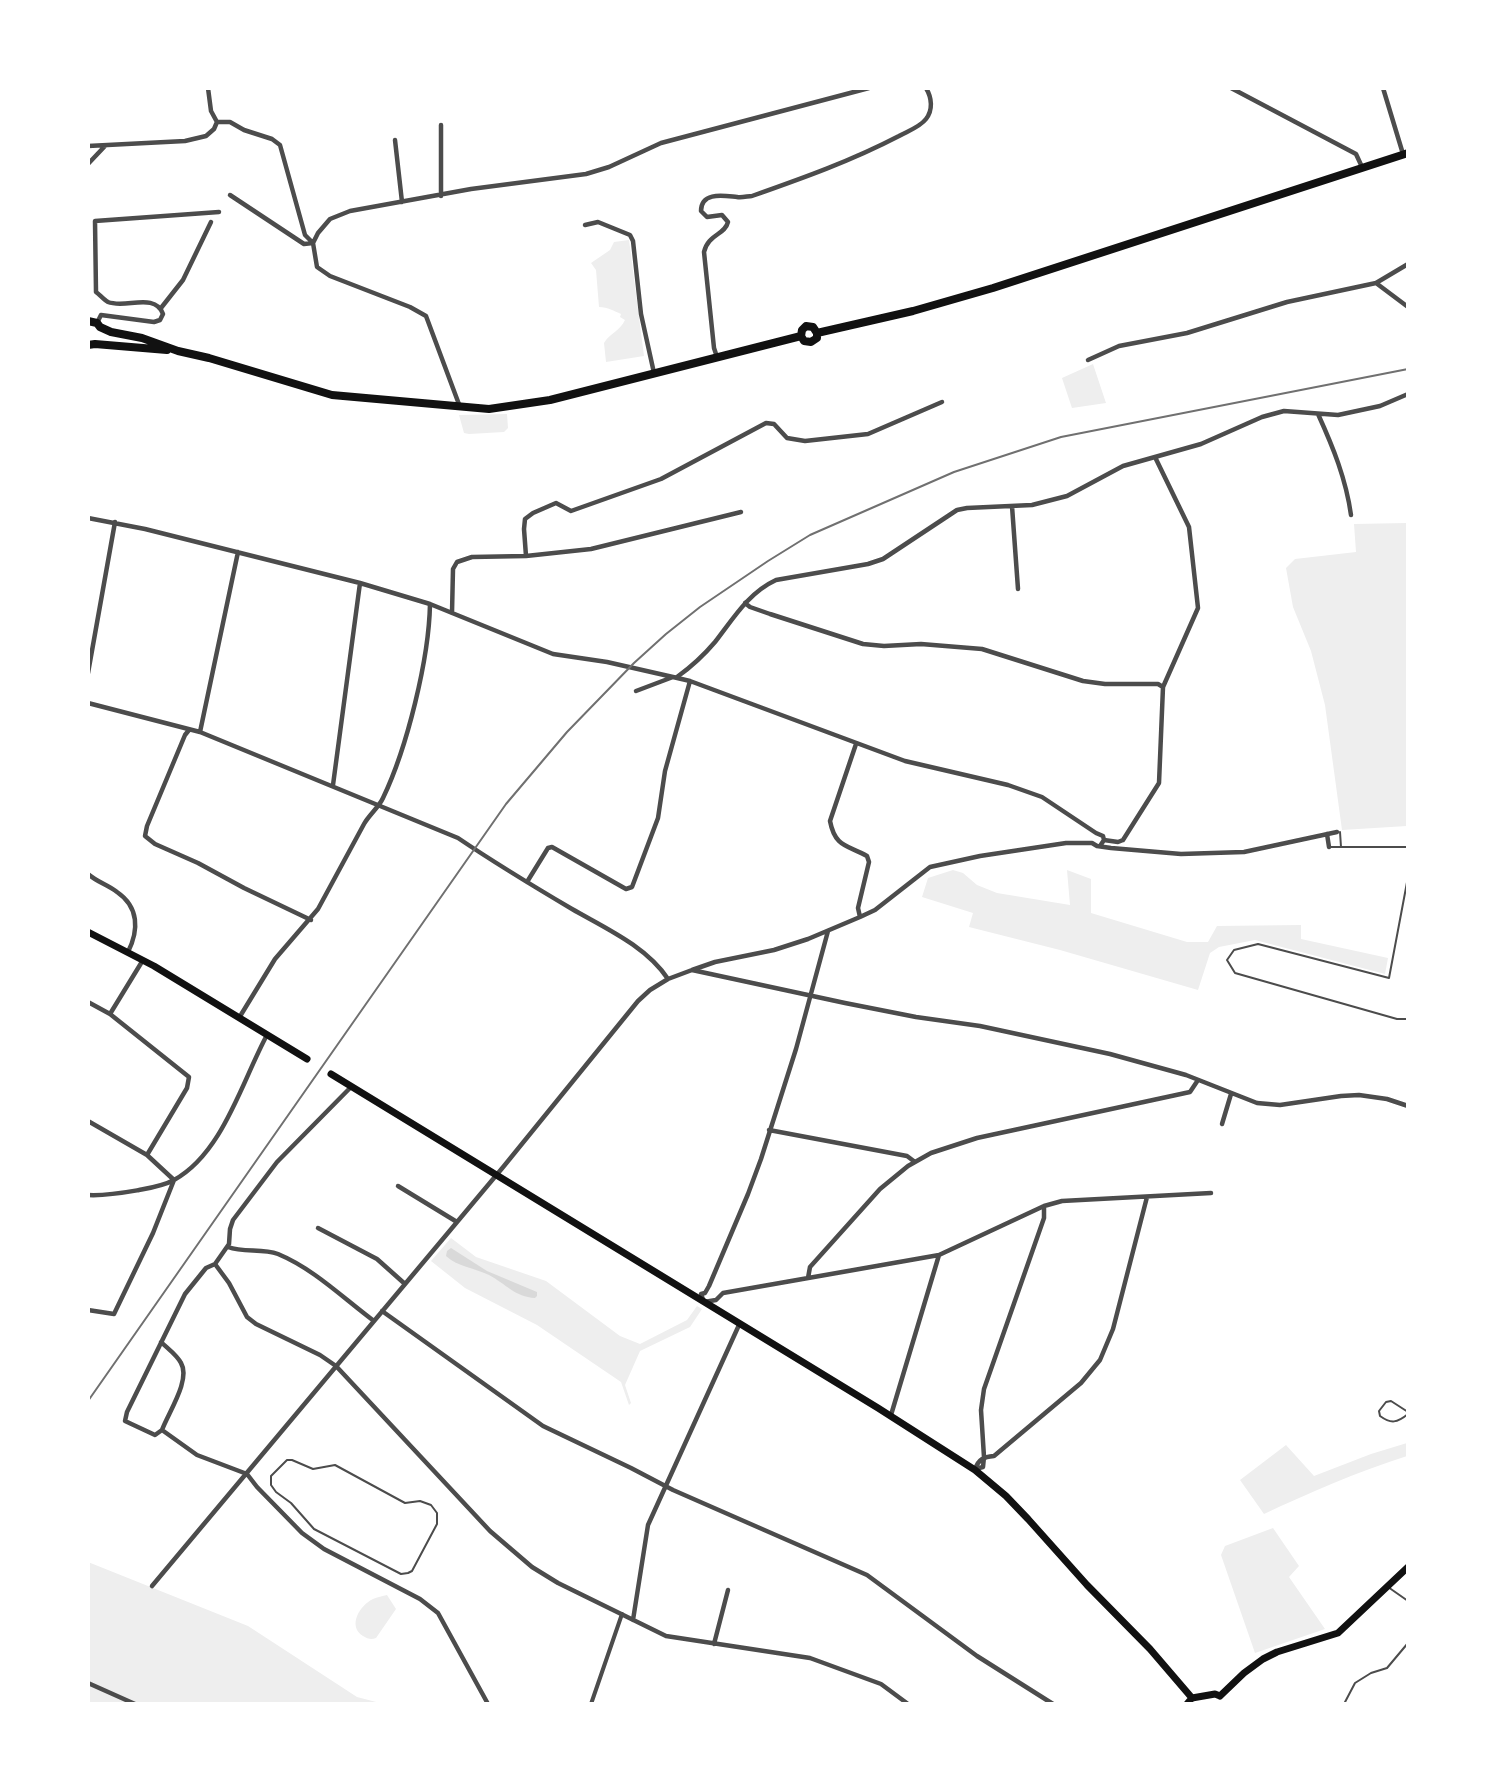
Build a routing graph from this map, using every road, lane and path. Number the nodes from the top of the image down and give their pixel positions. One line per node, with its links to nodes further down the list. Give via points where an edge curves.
1 (208, 88): 6 (street)
2 (869, 88): 15 (street, via 661,143 586,174)
3 (926, 88): 30 (street, via 931,99 926,120 902,134 832,168 752,196 718,195 703,204 701,212 706,217 722,215 728,222 708,242 704,252)
4 (1231, 88): 13 (street, via 1356,154)
5 (1383, 88): 11 (street)
6 (217, 123): 10 (street, via 206,136 185,141); 20 (street, via 231,122 280,145 305,235)
7 (441, 125): 15 (street)
8 (395, 140): 16 (street)
9 (88, 146): 10 (street)
10 (105, 146): 12 (street)
11 (1405, 153): 13 (main road)
12 (88, 164)
13 (1362, 167): 30 (main road, via 993,288 817,333 806,326 798,337)
14 (230, 195): 20 (street, via 304,244)
15 (441, 196): 16 (street)
16 (402, 202): 20 (street, via 339,214 325,224)
17 (219, 212): 22 (street, via 95,221)
18 (211, 222): 26 (street, via 183,280)
19 (585, 225): 32 (street, via 598,222 630,235 633,241 641,314)
20 (313, 243): 35 (street, via 317,267 322,272 426,316)
21 (88, 263): 22 (street)
22 (96, 264): 26 (street, via 96,292 109,302 154,303)
23 (1407, 264): 24 (street)
24 (1376, 283): 25 (street); 31 (street, via 1282,304 1187,333 1119,346)
25 (1407, 307)
26 (161, 308): 27 (street, via 160,320 154,322 101,315)
27 (95, 323): 28 (main road, via 101,336); 29 (main road, via 111,332)
28 (92, 344): 29 (main road)
29 (178, 351): 35 (main road, via 332,395)
30 (717, 358): 32 (main road)
31 (1088, 360)
32 (654, 373): 35 (main road, via 532,404)
33 (1407, 394): 36 (street, via 1354,413)
34 (942, 402): 44 (street, via 868,434 805,441 788,438 774,424 766,423 661,479 571,511 556,503 533,513 525,519)
35 (460, 408)
36 (1318, 414): 37 (street, via 1284,411 1201,444); 40 (street, via 1342,471)
37 (1155, 457): 38 (street, via 1123,466 1067,496); 53 (street, via 1189,527 1198,608)
38 (1012, 506): 46 (street); 47 (street, via 957,510 883,559 776,580)
39 (741, 512): 44 (street, via 591,549)
40 (1351, 515)
41 (88, 518): 42 (street)
42 (115, 522): 43 (street); 50 (street)
43 (238, 552): 45 (street); 57 (street)
44 (526, 556): 49 (street, via 472,557 457,562 453,569)
45 (360, 583): 48 (street); 59 (street)
46 (1018, 590)
47 (745, 603): 51 (street, via 714,643); 53 (street, via 864,644 982,649 1083,681)
48 (430, 604): 49 (street); 60 (street, via 425,652 404,742)
49 (452, 613): 51 (street, via 553,654)
50 (88, 673)
51 (675, 677): 52 (street); 54 (street)
52 (690, 681): 58 (street); 74 (street, via 665,771 658,818 632,887 626,889 552,847)
53 (1163, 687): 65 (street, via 1159,783)
54 (636, 691)
55 (88, 703): 56 (street)
56 (189, 730): 57 (street); 76 (street, via 146,836 154,844)
57 (200, 732): 59 (street)
58 (856, 744): 62 (street, via 905,761 1008,784 1041,797); 75 (street, via 830,821 838,842 867,856 870,862 858,908)
59 (333, 785): 60 (street)
60 (378, 804): 74 (street, via 458,838); 76 (street)
61 (1338, 832): 63 (street); 70 (lane)
62 (1096, 833): 64 (street); 66 (street)
63 (1327, 834): 68 (street); 69 (street, via 1244,852 1181,854)
64 (1104, 840): 65 (street); 67 (street)
65 (1123, 840): 69 (street)
66 (1092, 843): 67 (street); 75 (street, via 1066,843 930,867 875,910)
67 (1100, 846): 69 (street)
68 (1329, 847): 70 (lane)
69 (1129, 848)
70 (1341, 848): 71 (lane)
71 (1407, 848)
72 (88, 874): 79 (street, via 128,901 135,916 136,932)
73 (1407, 877): 87 (lane, via 1389,978 1258,944 1234,950 1227,960 1235,973)
74 (527, 882): 82 (street, via 637,948)
75 (860, 917): 77 (street)
76 (310, 920): 86 (street, via 275,959)
77 (828, 931): 81 (street, via 774,950); 83 (street)
78 (88, 932): 79 (main road)
79 (128, 952): 80 (main road)
80 (143, 960): 85 (street); 86 (main road)
81 (692, 970): 82 (street); 83 (street)
82 (668, 979): 100 (street, via 638,1001)
83 (812, 995): 91 (street, via 1016,1033 1142,1062); 97 (street)
84 (88, 1002): 85 (street)
85 (110, 1014): 98 (street, via 189,1077 187,1088)
86 (239, 1018): 88 (main road)
87 (1407, 1019)
88 (267, 1035): 89 (main road); 101 (street, via 207,1150)
89 (307, 1059)
90 (331, 1074): 92 (main road)
91 (1198, 1080): 93 (street); 99 (street, via 1190,1092 956,1144)
92 (351, 1087): 100 (main road); 109 (street, via 277,1162 234,1220)
93 (1231, 1094): 94 (street, via 1280,1105 1359,1095); 96 (street)
94 (1407, 1106)
95 (88, 1121): 98 (street)
96 (1222, 1124)
97 (769, 1130): 99 (street, via 907,1156); 114 (street, via 748,1194 709,1286 701,1294)
98 (147, 1155): 101 (street)
99 (915, 1162): 112 (street, via 879,1189 810,1267)
100 (496, 1176): 107 (street); 114 (main road)
101 (174, 1180): 104 (street, via 111,1195); 115 (street, via 114,1314)
102 (398, 1186): 107 (street)
103 (1212, 1193): 105 (street)
104 (88, 1195)
105 (1147, 1197): 106 (street, via 1062,1201); 124 (street, via 1113,1329 1100,1360 1081,1383 1020,1435 994,1456)
106 (1044, 1206): 110 (street); 124 (street, via 1044,1218 984,1389)
107 (457, 1222): 113 (street)
108 (318, 1228): 113 (street, via 377,1259)
109 (228, 1247): 111 (street); 117 (street, via 278,1254 318,1278)
110 (939, 1255): 112 (street); 122 (street)
111 (215, 1264): 119 (street, via 184,1294); 120 (street, via 247,1317)
112 (808, 1278): 114 (street, via 723,1293 716,1300)
113 (405, 1284): 116 (street)
114 (704, 1302): 118 (main road)
115 (88, 1310)
116 (382, 1311): 117 (street); 127 (street, via 543,1426)
117 (374, 1321): 120 (street)
118 (739, 1324): 122 (main road); 127 (street)
119 (161, 1342): 123 (street, via 181,1362 184,1372); 123 (street, via 125,1421 155,1435)
120 (336, 1366): 126 (street); 134 (street, via 511,1550 558,1583)
121 (1407, 1413): 121 (lane, via 1389,1422 1379,1411 1391,1401)
122 (891, 1415): 125 (main road)
123 (162, 1430): 126 (street, via 197,1455)
124 (984, 1457): 125 (street, via 982,1467)
125 (975, 1470): 140 (main road, via 1006,1496 1150,1649)
126 (247, 1474): 130 (street); 142 (street, via 302,1533 438,1613)
127 (665, 1486): 135 (street, via 645,1534); 145 (street, via 867,1575 977,1656)
128 (417, 1563): 128 (lane, via 412,1571 401,1574 314,1529 273,1489 273,1472 287,1460 313,1469 335,1465 405,1503 431,1504 438,1520)
129 (1407, 1567): 131 (main road)
130 (153, 1586)
131 (1387, 1587): 133 (lane); 139 (main road, via 1338,1633 1263,1659 1244,1673)
132 (728, 1590): 137 (street)
133 (1407, 1601)
134 (622, 1614): 135 (street); 143 (street)
135 (633, 1620): 137 (street, via 666,1636)
136 (1407, 1643): 146 (lane, via 1387,1668 1355,1683)
137 (714, 1644): 144 (street, via 810,1658 881,1684)
138 (88, 1683): 141 (street)
139 (1222, 1700): 140 (main road, via 1215,1694)
140 (1190, 1701)
141 (135, 1704)
142 (488, 1704)
143 (591, 1704)
144 (908, 1704)
145 (1053, 1704)
146 (1344, 1704)

